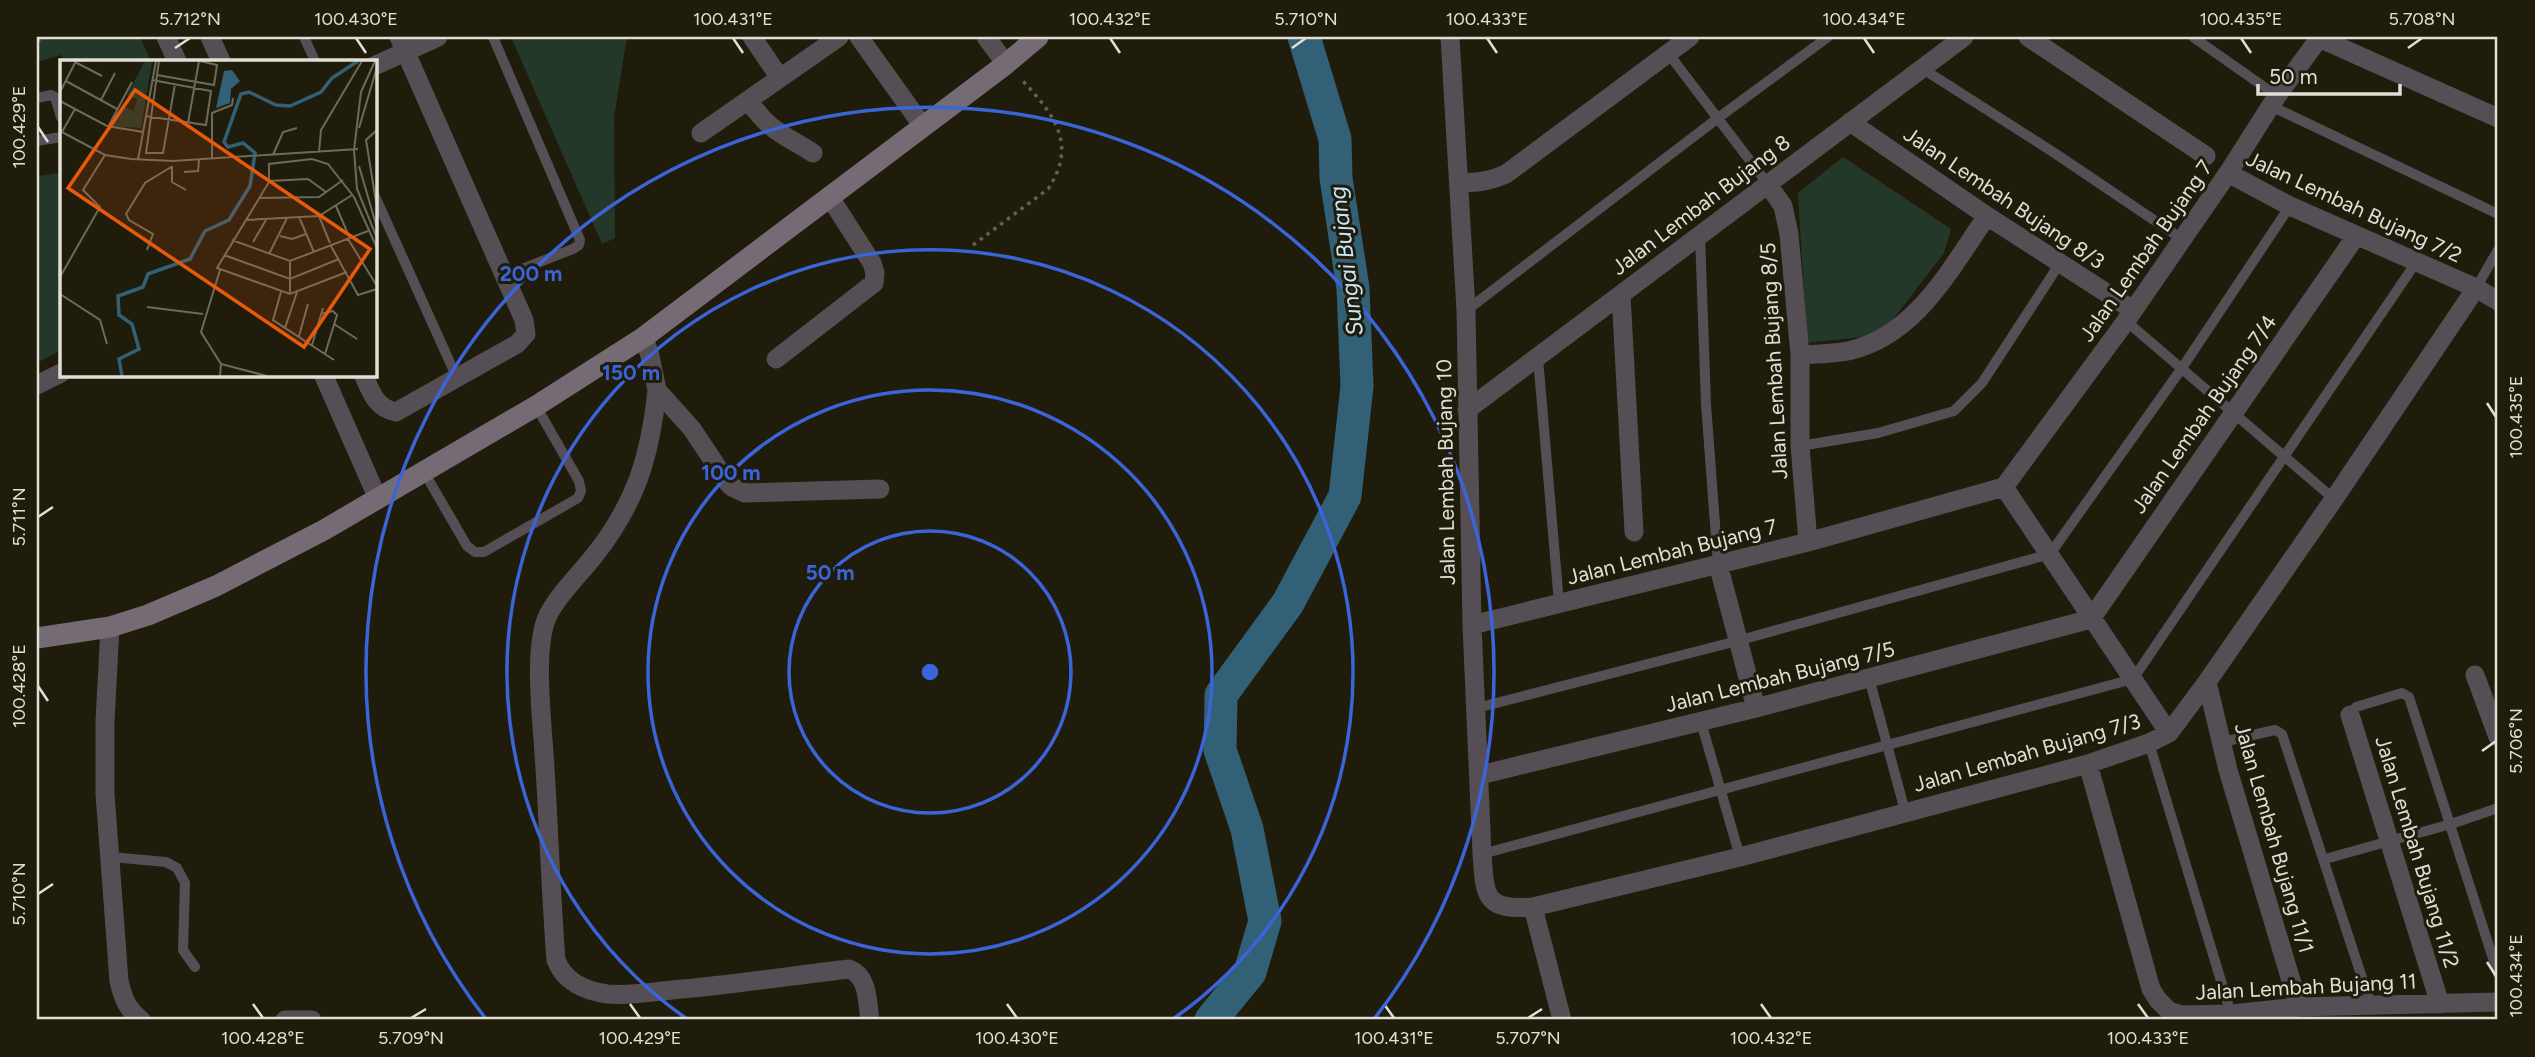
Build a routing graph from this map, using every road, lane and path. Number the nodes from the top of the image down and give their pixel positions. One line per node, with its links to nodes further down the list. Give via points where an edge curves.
1 (47, 37): 19 (path)
2 (166, 37): 22 (street)
3 (210, 37): 23 (street)
4 (304, 37): 24 (lane)
5 (438, 37): 20 (street)
6 (493, 37): 57 (lane, via 580,240 573,249)
7 (752, 37): 28 (street)
8 (839, 37): 28 (street)
9 (859, 37): 36 (street)
10 (986, 37): 26 (street)
11 (1038, 37): 26 (street)
12 (1450, 37): 43 (street, Jalan Lembah Bujang 10)
13 (1690, 37): 21 (street)
14 (1828, 37): 33 (lane)
15 (1964, 37): 27 (street, Jalan Lembah Bujang 8)
16 (2028, 37): 41 (street)
17 (2193, 37): 31 (lane)
18 (2319, 37): 31 (street, Jalan Lembah Bujang 7); 34 (street)
19 (37, 41)
20 (403, 44): 25 (street); 57 (street)
21 (1668, 53): 33 (lane); 43 (street, via 1506,174 1492,180)
22 (177, 60)
23 (221, 60)
24 (315, 60)
25 (376, 64)
26 (1006, 64): 36 (street); 53 (path, via 1058,125 1061,153 1048,189)
27 (1923, 69): 35 (street, Jalan Lembah Bujang 8); 52 (lane)
28 (780, 78): 30 (street)
29 (37, 98): 32 (lane, via 55,97)
30 (749, 101): 37 (street); 40 (street, via 773,130)
31 (2274, 101): 42 (street, Jalan Lembah Bujang 7); 48 (lane)
32 (60, 114)
33 (1718, 118): 44 (lane); 61 (lane)
34 (2498, 118)
35 (1850, 122): 44 (street, Jalan Lembah Bujang 8); 49 (street, Jalan Lembah Bujang 8/3)
36 (922, 125): 45 (street)
37 (701, 133)
38 (60, 137): 39 (lane)
39 (37, 141)
40 (813, 153)
41 (2206, 156)
42 (2228, 173): 47 (street, Jalan Lembah Bujang 7/2); 52 (street, Jalan Lembah Bujang 7)
43 (1459, 182): 61 (street, Jalan Lembah Bujang 10)
44 (1767, 183): 50 (street, Jalan Lembah Bujang 8); 64 (street, Jalan Lembah Bujang 8/5, via 1787,216)
45 (829, 195): 63 (street); 66 (street, via 872,263 874,283)
46 (376, 198): 71 (lane)
47 (2290, 206): 51 (street, Jalan Lembah Bujang 7/2); 67 (lane)
48 (2498, 214)
49 (1987, 216): 56 (street, Jalan Lembah Bujang 8/3); 64 (street, via 1909,321 1886,337 1848,351)
50 (1700, 235): 59 (street, Jalan Lembah Bujang 8); 87 (lane)
51 (2356, 236): 55 (street, Jalan Lembah Bujang 7/2); 76 (street, Jalan Lembah Bujang 7/4)
52 (2182, 239): 62 (street, Jalan Lembah Bujang 7)
53 (973, 244)
54 (2498, 250): 58 (lane)
55 (2417, 261): 58 (street, Jalan Lembah Bujang 7/2); 78 (lane)
56 (2060, 263): 62 (street, Jalan Lembah Bujang 8/3); 77 (lane, via 1982,383 1954,411 1878,433)
57 (503, 276): 71 (street, via 526,334 517,344)
58 (2476, 288): 60 (street, Jalan Lembah Bujang 7/2); 83 (street, Jalan Lembah Bujang 7/3)
59 (1621, 295): 65 (street, Jalan Lembah Bujang 8); 84 (street)
60 (2498, 301)
61 (1466, 310): 75 (street, Jalan Lembah Bujang 10)
62 (2129, 316): 67 (lane); 80 (street, Jalan Lembah Bujang 7)
63 (644, 337): 73 (street); 74 (street)
64 (1800, 355): 77 (street, Jalan Lembah Bujang 8/5)
65 (1538, 357): 75 (street, Jalan Lembah Bujang 8); 88 (lane)
66 (776, 359)
67 (2182, 368): 76 (lane); 86 (lane)
68 (60, 374): 72 (street)
69 (324, 376): 82 (street)
70 (364, 376): 71 (street, via 376,401 396,412)
71 (457, 378)
72 (37, 385)
73 (657, 390): 81 (street, via 738,491); 130 (street, via 654,427 631,500 616,528 548,617 541,638 556,960 570,980 608,994 849,969 863,981)
74 (536, 406): 79 (street); 79 (lane, via 579,481 578,498 484,552 475,552 467,546)
75 (1467, 410): 90 (street, Jalan Lembah Bujang 10)
76 (2233, 411): 78 (lane); 89 (street, Jalan Lembah Bujang 7/4)
77 (1800, 446): 85 (street, Jalan Lembah Bujang 8/5)
78 (2284, 455): 83 (lane); 96 (lane)
79 (424, 472): 82 (street)
80 (2004, 487): 85 (street, Jalan Lembah Bujang 7); 86 (street)
81 (880, 489)
82 (378, 499): 91 (street, via 226,580)
83 (2334, 499): 97 (street, Jalan Lembah Bujang 7/3)
84 (1634, 532)
85 (1808, 542): 87 (street, Jalan Lembah Bujang 7)
86 (2050, 554): 89 (street); 93 (lane)
87 (1718, 564): 88 (street, Jalan Lembah Bujang 7); 93 (street)
88 (1559, 603): 90 (street, Jalan Lembah Bujang 7)
89 (2091, 619): 95 (street, Jalan Lembah Bujang 7/5); 96 (street)
90 (1472, 625): 98 (street, Jalan Lembah Bujang 10)
91 (110, 627): 92 (street); 115 (street, via 105,794)
92 (37, 638)
93 (1737, 641): 98 (lane); 99 (street)
94 (2475, 675): 102 (street)
95 (1869, 678): 99 (street, Jalan Lembah Bujang 7/5); 106 (lane)
96 (2133, 678): 103 (street); 106 (lane)
97 (2207, 682): 103 (street, Jalan Lembah Bujang 7/3); 105 (street, Jalan Lembah Bujang 11/1)
98 (1477, 708): 108 (street, Jalan Lembah Bujang 10)
99 (1756, 708): 101 (street, Jalan Lembah Bujang 7/5)
100 (2350, 715): 112 (lane, via 2356,707 2406,694); 113 (street, Jalan Lembah Bujang 11/2)
101 (1701, 722): 108 (street, Jalan Lembah Bujang 7/5); 109 (lane)
102 (2497, 731)
103 (2169, 733): 104 (street, Jalan Lembah Bujang 7/3)
104 (2149, 743): 107 (street, Jalan Lembah Bujang 7/3); 126 (lane)
105 (2222, 743): 117 (lane, via 2275,730 2283,734); 125 (street, Jalan Lembah Bujang 11/1)
106 (1888, 745): 109 (lane); 111 (lane)
107 (2088, 764): 111 (street, Jalan Lembah Bujang 7/3); 126 (street, Jalan Lembah Bujang 11, via 2151,989 2169,1011)
108 (1480, 775): 114 (street, Jalan Lembah Bujang 10)
109 (1719, 790): 114 (lane); 116 (lane)
110 (2498, 808): 112 (lane)
111 (1905, 811): 116 (street, Jalan Lembah Bujang 7/3)
112 (2451, 824): 113 (lane); 121 (lane)
113 (2391, 840): 117 (lane); 123 (street, Jalan Lembah Bujang 11/2)
114 (1482, 854): 118 (street, Jalan Lembah Bujang 10, via 1485,884)
115 (111, 856): 120 (lane, via 166,862 177,868 185,883 183,950); 127 (street, via 119,981 130,1011)
116 (1740, 858): 119 (street, Jalan Lembah Bujang 7/3)
117 (2325, 859): 124 (lane)
118 (1495, 903): 119 (street, Jalan Lembah Bujang 7/3, via 1511,909)
119 (1532, 907): 131 (street)
120 (195, 967)
121 (2498, 974)
122 (2498, 1002): 123 (street, Jalan Lembah Bujang 11)
123 (2440, 1004): 124 (street, Jalan Lembah Bujang 11)
124 (2371, 1005): 125 (street, Jalan Lembah Bujang 11)
125 (2299, 1007): 126 (street, Jalan Lembah Bujang 11)
126 (2231, 1014)
127 (141, 1020)
128 (285, 1020): 129 (street)
129 (312, 1020)
130 (870, 1020)
131 (1562, 1020)

